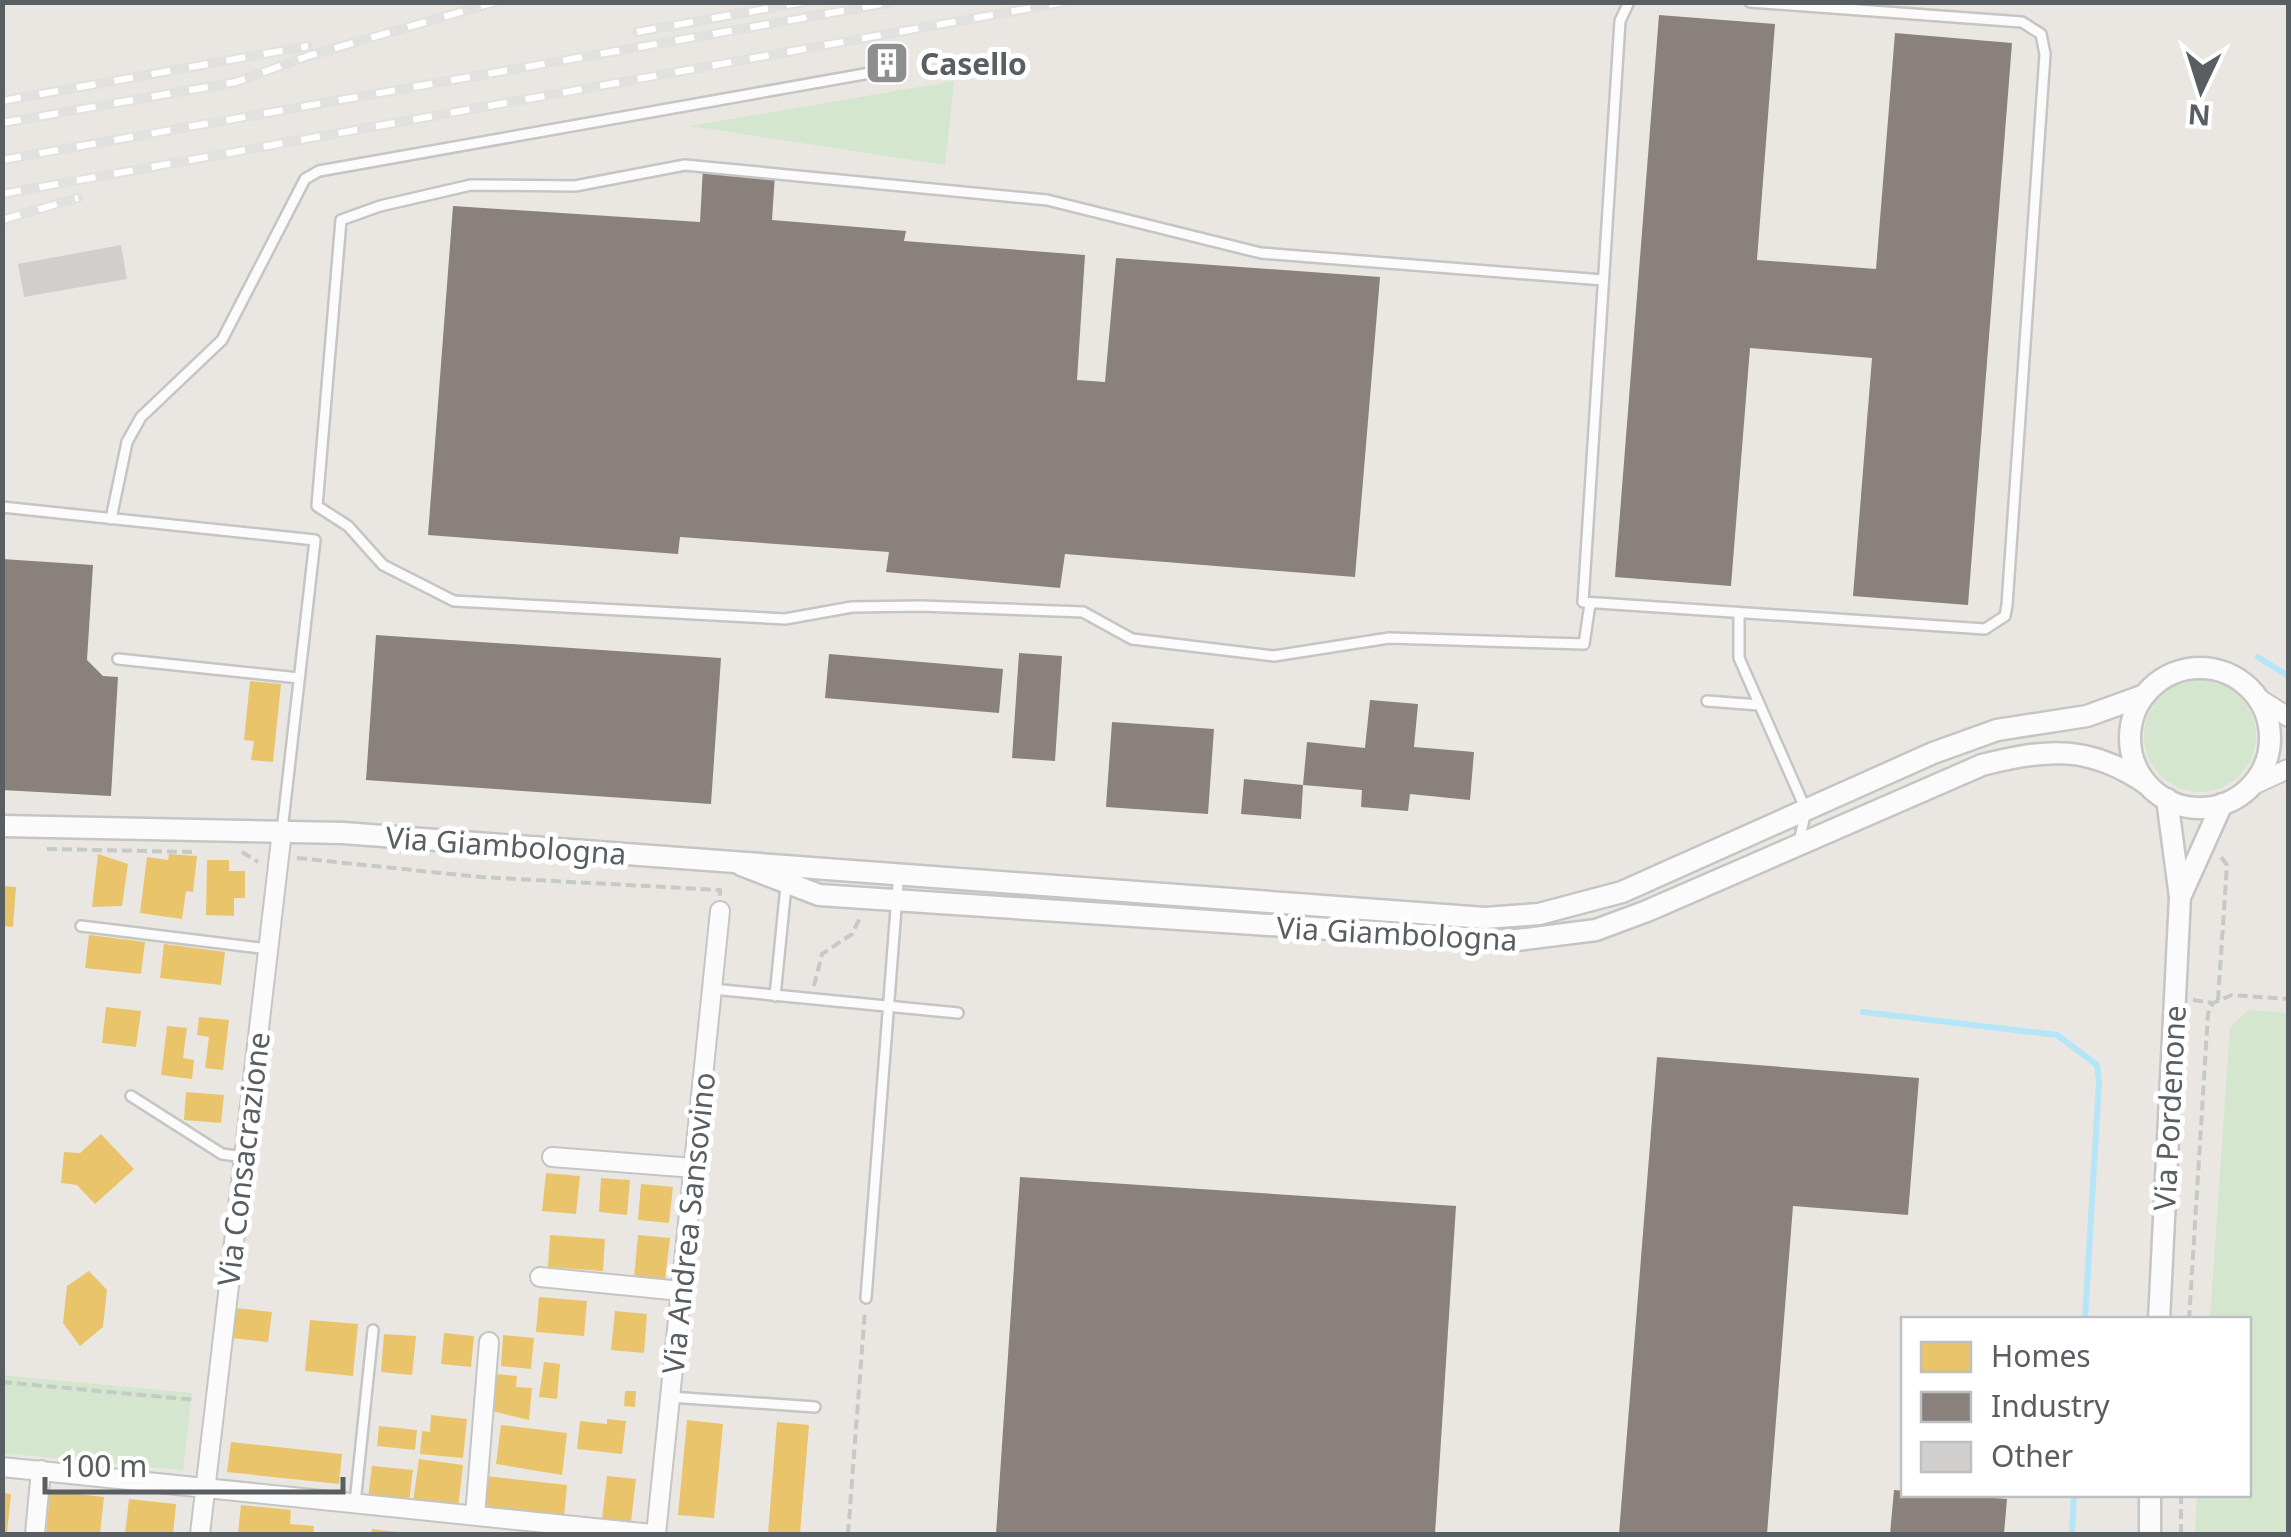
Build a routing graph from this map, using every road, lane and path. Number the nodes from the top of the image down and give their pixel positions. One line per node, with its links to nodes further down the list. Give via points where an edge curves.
1 (1630, 2): 4 (lane, via 1620,21)
2 (1750, 2): 8 (lane, via 2022,22 2041,34 2046,54 2005,616 1985,628 1969,628)
3 (870, 73): 6 (lane, via 306,179 222,340 136,426)
4 (1603, 280): 7 (lane, via 1582,591); 7 (lane, via 1260,253 1047,200 795,173 685,166 575,186 471,185 342,220 317,506 348,526 384,566 454,601 785,619 904,606 1082,612 1132,639 1274,656 1389,638 1584,644)
5 (2, 507): 6 (lane)
6 (111, 519): 10 (lane, via 315,540)
7 (1590, 604): 8 (lane)
8 (1738, 615): 14 (lane, via 1739,658)
9 (118, 659): 10 (lane)
10 (299, 678): 23 (lane)
11 (2145, 695): 12 (street, via 2172,674 2204,669 2234,678); 17 (street, via 2130,740); 21 (street, Via Giambologna, via 2088,716 1996,730)
12 (2255, 696): 15 (street); 18 (street, via 2270,742)
13 (1707, 702): 14 (lane)
14 (1759, 705): 21 (lane)
15 (2288, 717)
16 (2288, 769): 18 (street)
17 (2148, 785): 19 (street); 24 (street, Via Giambologna, via 2086,754 2016,756)
18 (2250, 786): 20 (street)
19 (2166, 799): 20 (street, via 2196,808); 33 (street, Via Pordenone)
20 (2222, 804): 33 (street, Via Pordenone)
21 (1806, 810): 24 (lane); 34 (street, Via Giambologna, via 1622,892 1540,914 1486,918)
22 (2, 826): 23 (street, Via Giambologna)
23 (282, 831): 29 (street, Via Giambologna); 30 (street, Via Consacrazione)
24 (1798, 846): 35 (street, Via Giambologna, via 1596,930 1549,938 1476,942)
25 (42, 848): 26 (path)
26 (197, 852)
27 (236, 852): 30 (path, via 257,857 261,872)
28 (2214, 853): 44 (path, via 2228,865)
29 (730, 860): 31 (street, Via Giambologna); 34 (street, Via Giambologna)
30 (276, 874): 37 (path, via 286,875 294,858 480,877 720,890); 39 (street, Via Consacrazione)
31 (786, 886): 32 (street, Via Giambologna, via 819,895); 42 (lane)
32 (897, 892): 35 (street, Via Giambologna); 45 (lane)
33 (2180, 897): 54 (street, Via Pordenone)
34 (1262, 901): 35 (street, Via Giambologna)
35 (1069, 905)
36 (862, 910): 40 (path, via 852,934 822,954)
37 (720, 911): 41 (street, Via Andrea Sansovino)
38 (81, 926): 39 (lane)
39 (268, 949): 48 (street, Via Consacrazione)
40 (814, 986)
41 (712, 990): 42 (lane); 50 (street, Via Andrea Sansovino)
42 (775, 996): 45 (lane)
43 (2288, 999): 44 (path)
44 (2218, 1000): 55 (path, via 2208,1014)
45 (888, 1007): 46 (lane); 53 (lane)
46 (958, 1013)
47 (131, 1096): 48 (lane, via 222,1154)
48 (244, 1157): 60 (street, Via Consacrazione)
49 (552, 1157): 50 (street)
50 (694, 1168): 52 (street, Via Andrea Sansovino)
51 (540, 1278): 52 (street)
52 (681, 1291): 59 (street, Via Andrea Sansovino)
53 (866, 1298): 72 (path)
54 (2159, 1317)
55 (2189, 1317)
56 (372, 1330): 67 (lane)
57 (490, 1342): 68 (street)
58 (2, 1382): 60 (path)
59 (670, 1397): 61 (lane); 71 (street, Via Andrea Sansovino)
60 (216, 1402): 64 (street, Via Consacrazione)
61 (815, 1407)
62 (2, 1467): 63 (street)
63 (41, 1470): 64 (street); 69 (street)
64 (206, 1487): 67 (street); 70 (street, Via Consacrazione)
65 (2150, 1497): 73 (street)
66 (2181, 1497): 74 (path)
67 (355, 1503): 68 (street)
68 (476, 1516): 71 (street)
69 (35, 1534)
70 (200, 1534)
71 (654, 1534)
72 (848, 1534)
73 (2150, 1534)
74 (2181, 1534)

